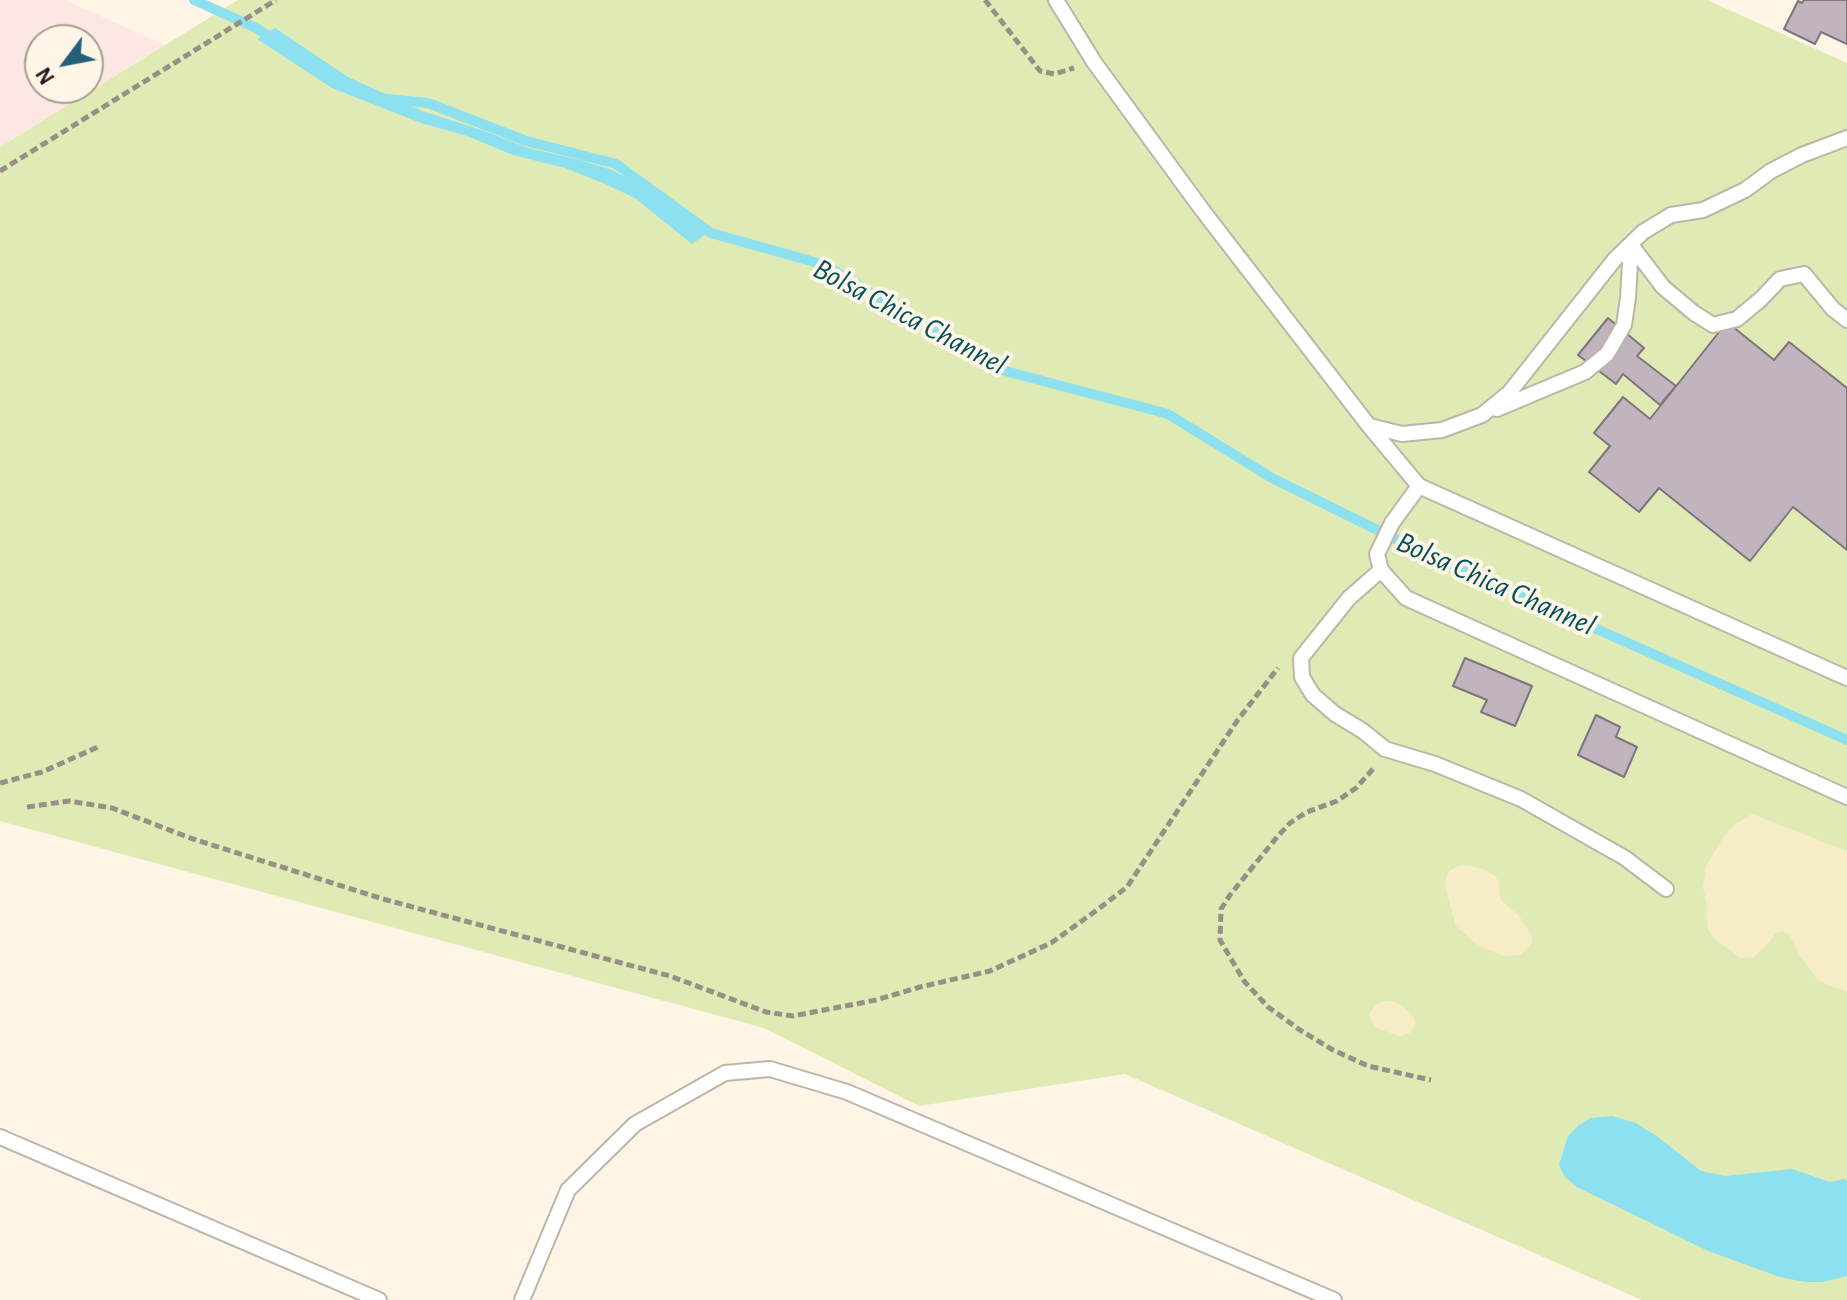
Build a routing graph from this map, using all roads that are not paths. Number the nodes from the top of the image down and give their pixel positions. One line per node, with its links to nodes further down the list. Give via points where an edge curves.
1 (1056, 0): 6 (lane, via 1094,62 1203,211)
2 (1847, 138): 3 (lane, via 1802,155 1703,210 1671,215)
3 (1631, 245): 4 (lane, via 1663,287 1713,325 1737,319 1780,279 1804,274); 5 (lane, via 1509,393); 5 (lane, via 1624,325 1607,354 1576,377)
4 (1847, 320)
5 (1482, 415): 6 (lane, via 1429,432 1402,434)
6 (1369, 426): 7 (lane)
7 (1419, 486): 8 (lane, via 1377,554); 9 (lane)
8 (1381, 570): 10 (lane, via 1406,598); 11 (lane, via 1349,598 1301,658 1302,677 1313,695 1385,749 1521,799 1625,858)
9 (1847, 678)
10 (1847, 797)
11 (1666, 889)
12 (0, 1137): 13 (lane)
13 (379, 1300)
14 (522, 1300): 15 (lane, via 568,1190 635,1124 725,1073 770,1069 847,1092)
15 (1334, 1300)

